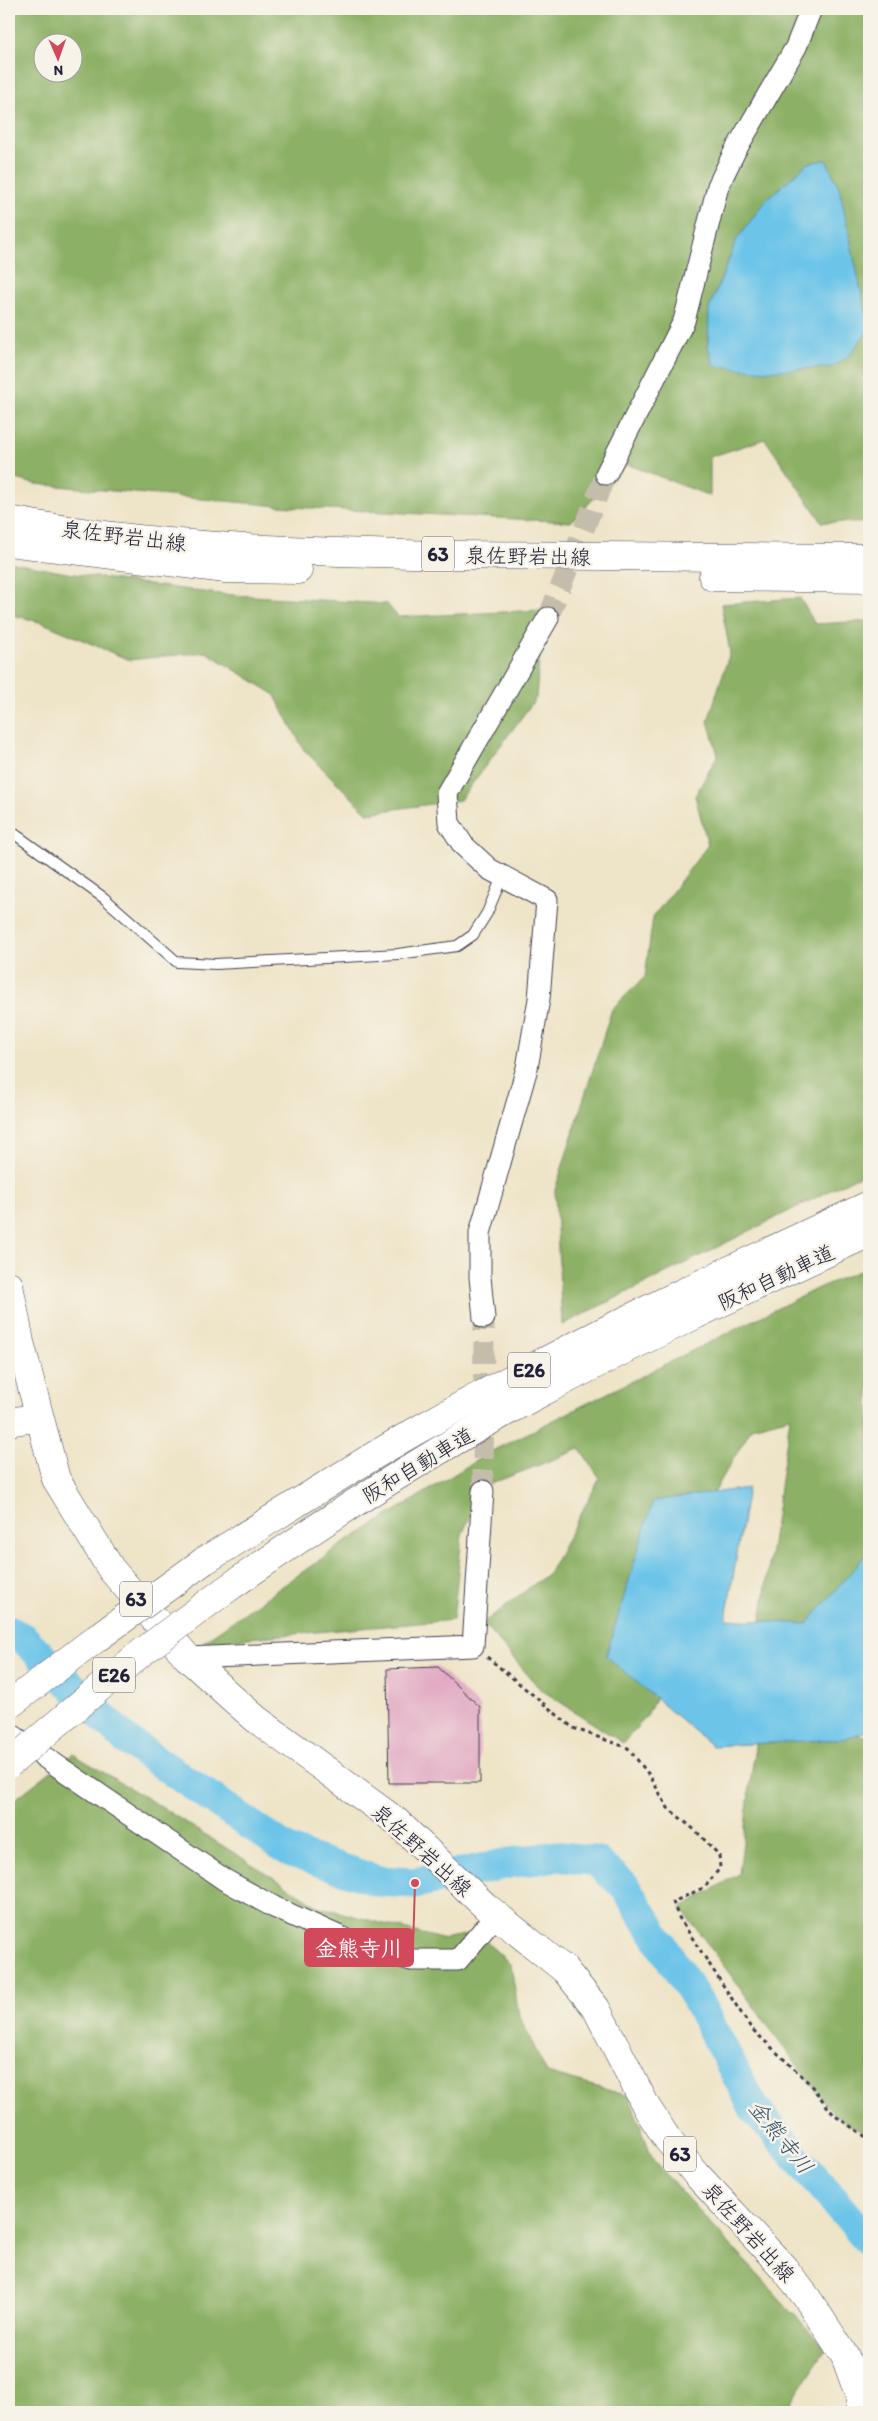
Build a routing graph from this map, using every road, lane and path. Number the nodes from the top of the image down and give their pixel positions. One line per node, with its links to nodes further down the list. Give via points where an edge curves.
1 (811, 9): 2 (street, via 796,47 718,186 684,321)
2 (606, 474)
3 (9, 520): 5 (main road, 泉佐野岩出線 / 63, via 111,537 267,551 631,558)
4 (9, 542): 6 (main road, 泉佐野岩出線 / 63, via 226,569)
5 (869, 558)
6 (869, 579)
7 (548, 618): 9 (street, via 447,793 450,822 463,845)
8 (9, 830): 9 (lane, via 104,898 177,962 216,964 398,954 457,946 473,935 487,913)
9 (502, 877): 13 (street, via 548,900 539,999 527,1068 480,1233)
10 (869, 1205): 19 (main road, 阪和自動車道 / E26, bridge, via 748,1260 413,1432 204,1561)
11 (869, 1233): 21 (main road, 阪和自動車道 / E26, bridge, via 536,1396 378,1487 224,1590 141,1653)
12 (9, 1285): 14 (main road, 泉佐野岩出線 / 63)
13 (484, 1318)
14 (39, 1417): 15 (main road); 18 (main road, 泉佐野岩出線 / 63, via 56,1479 111,1569)
15 (9, 1422)
16 (483, 1491): 17 (street)
17 (473, 1646): 18 (street); 23 (path, via 573,1728 628,1748 668,1808 719,1855 720,1868 705,1887 673,1902 678,1916 751,2028 809,2083 834,2115)
18 (188, 1658): 22 (main road, 泉佐野岩出線 / 63, via 256,1719 396,1821)
19 (9, 1705)
20 (9, 1733): 22 (street, via 225,1880 274,1907 349,1941 410,1960 458,1960)
21 (9, 1764)
22 (490, 1911): 24 (main road, 泉佐野岩出線 / 63, via 566,1970 585,1992 647,2108 668,2140 784,2268 807,2298 845,2356)
23 (869, 2139)
24 (862, 2412)

